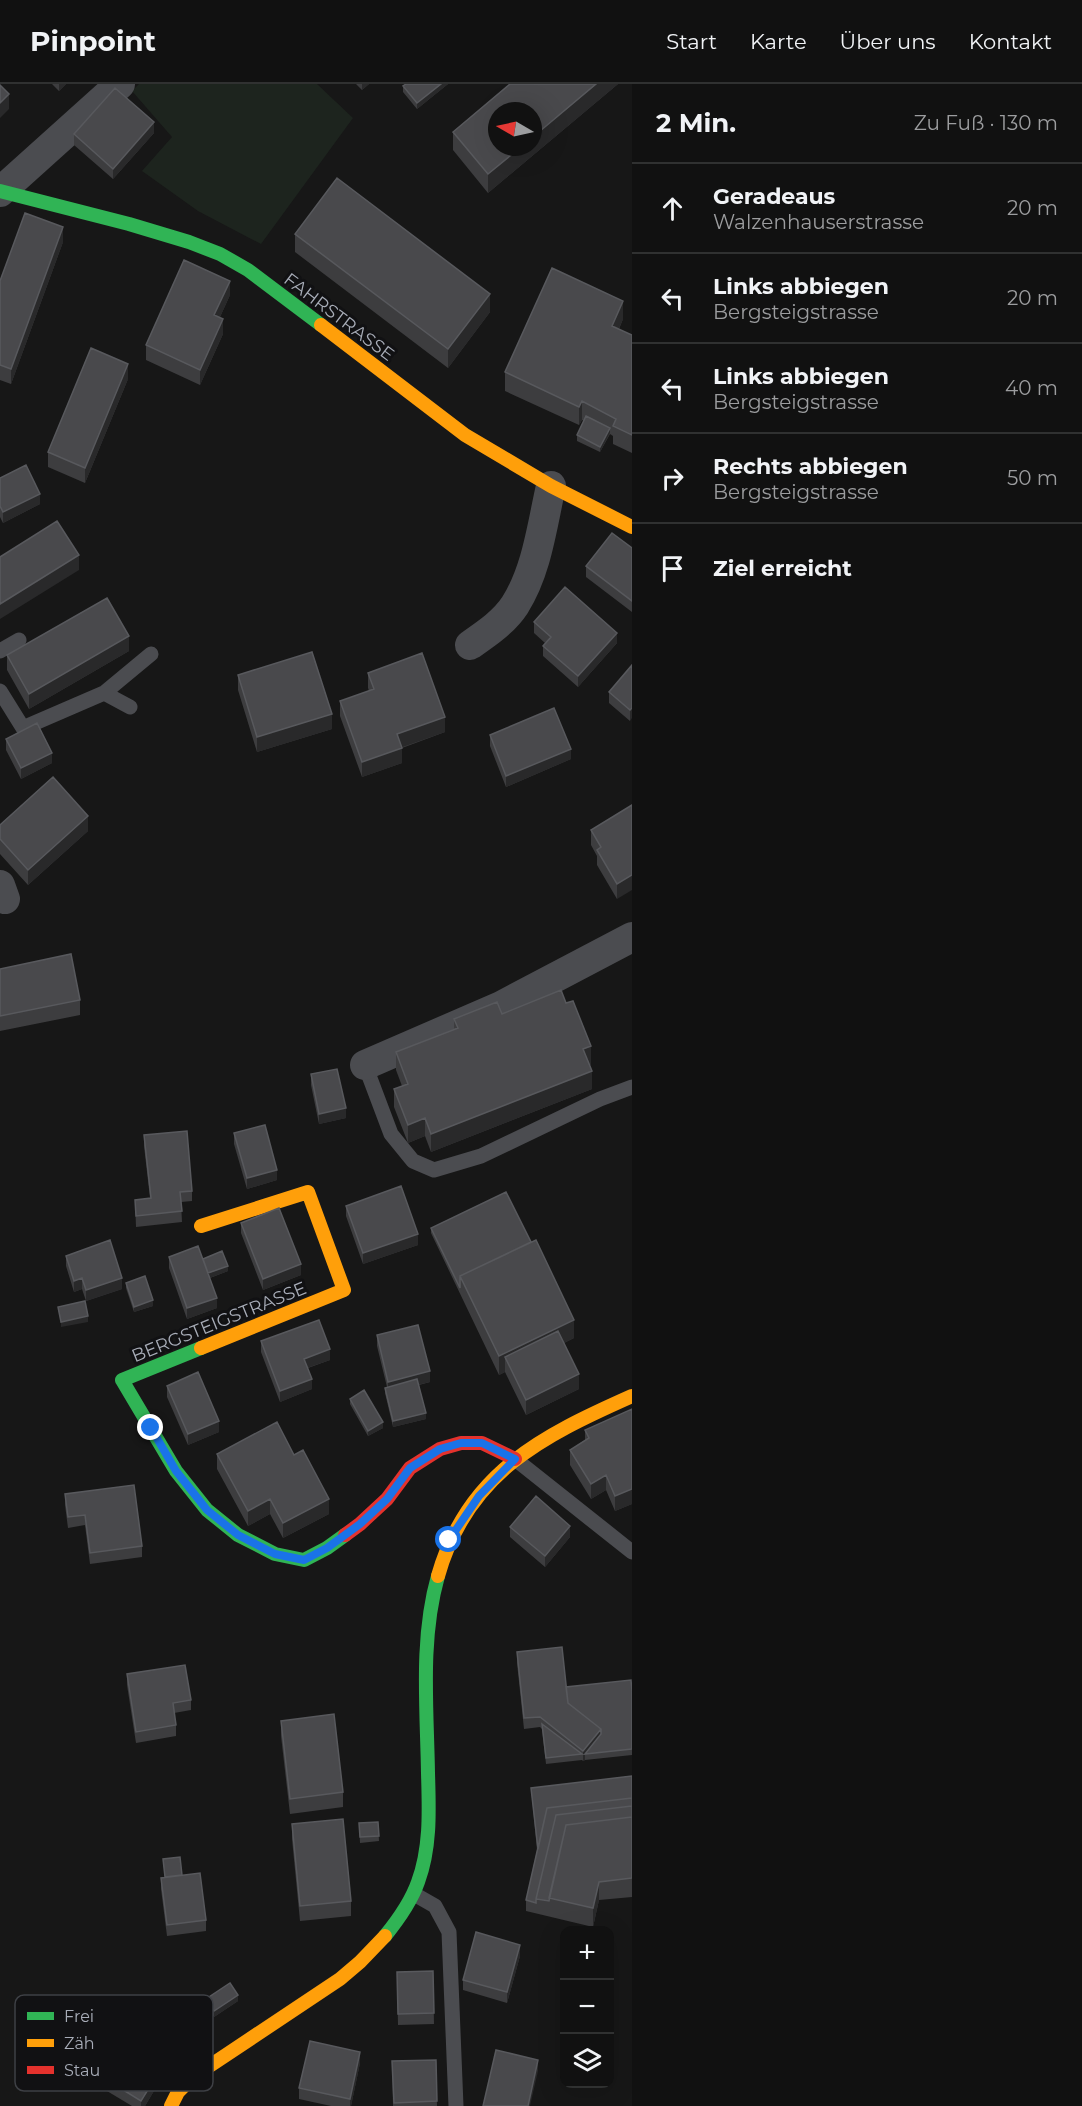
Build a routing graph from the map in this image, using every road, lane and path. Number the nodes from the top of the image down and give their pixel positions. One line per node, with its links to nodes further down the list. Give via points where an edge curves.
1 (120, 84): 2 (street)
2 (0, 191): 3 (street, FAHRSTRASSE, via 129,224 220,254 248,270 381,379)
3 (551, 486): 4 (street, FAHRSTRASSE); 6 (street, via 536,555 519,598 497,625)
4 (632, 526)
5 (19, 640): 7 (lane)
6 (470, 645)
7 (0, 651)
8 (151, 654): 10 (lane)
9 (0, 693): 10 (lane, via 23,728)
10 (104, 693): 11 (lane)
11 (130, 707)
12 (632, 937): 13 (street, via 501,1006)
13 (364, 1065): 14 (lane, via 391,1134 413,1161 434,1170 481,1156)
14 (632, 1087)
15 (201, 1226): 17 (street, BERGSTEIGSTRASSE, via 308,1192 344,1290 122,1380 176,1471 207,1510 238,1535 275,1554 304,1560 360,1524 387,1499 410,1468 440,1449 482,1443)
16 (632, 1396): 17 (street, via 561,1429)
17 (515, 1459): 18 (lane); 19 (street, via 479,1496 449,1540 435,1582 428,1626 429,1803 426,1847)
18 (632, 1552)
19 (414, 1894): 20 (street, via 386,1937 338,1983); 23 (lane, via 435,1906 449,1932)
20 (213, 2062)
21 (178, 2091): 22 (street)
22 (174, 2106)
23 (456, 2106)

